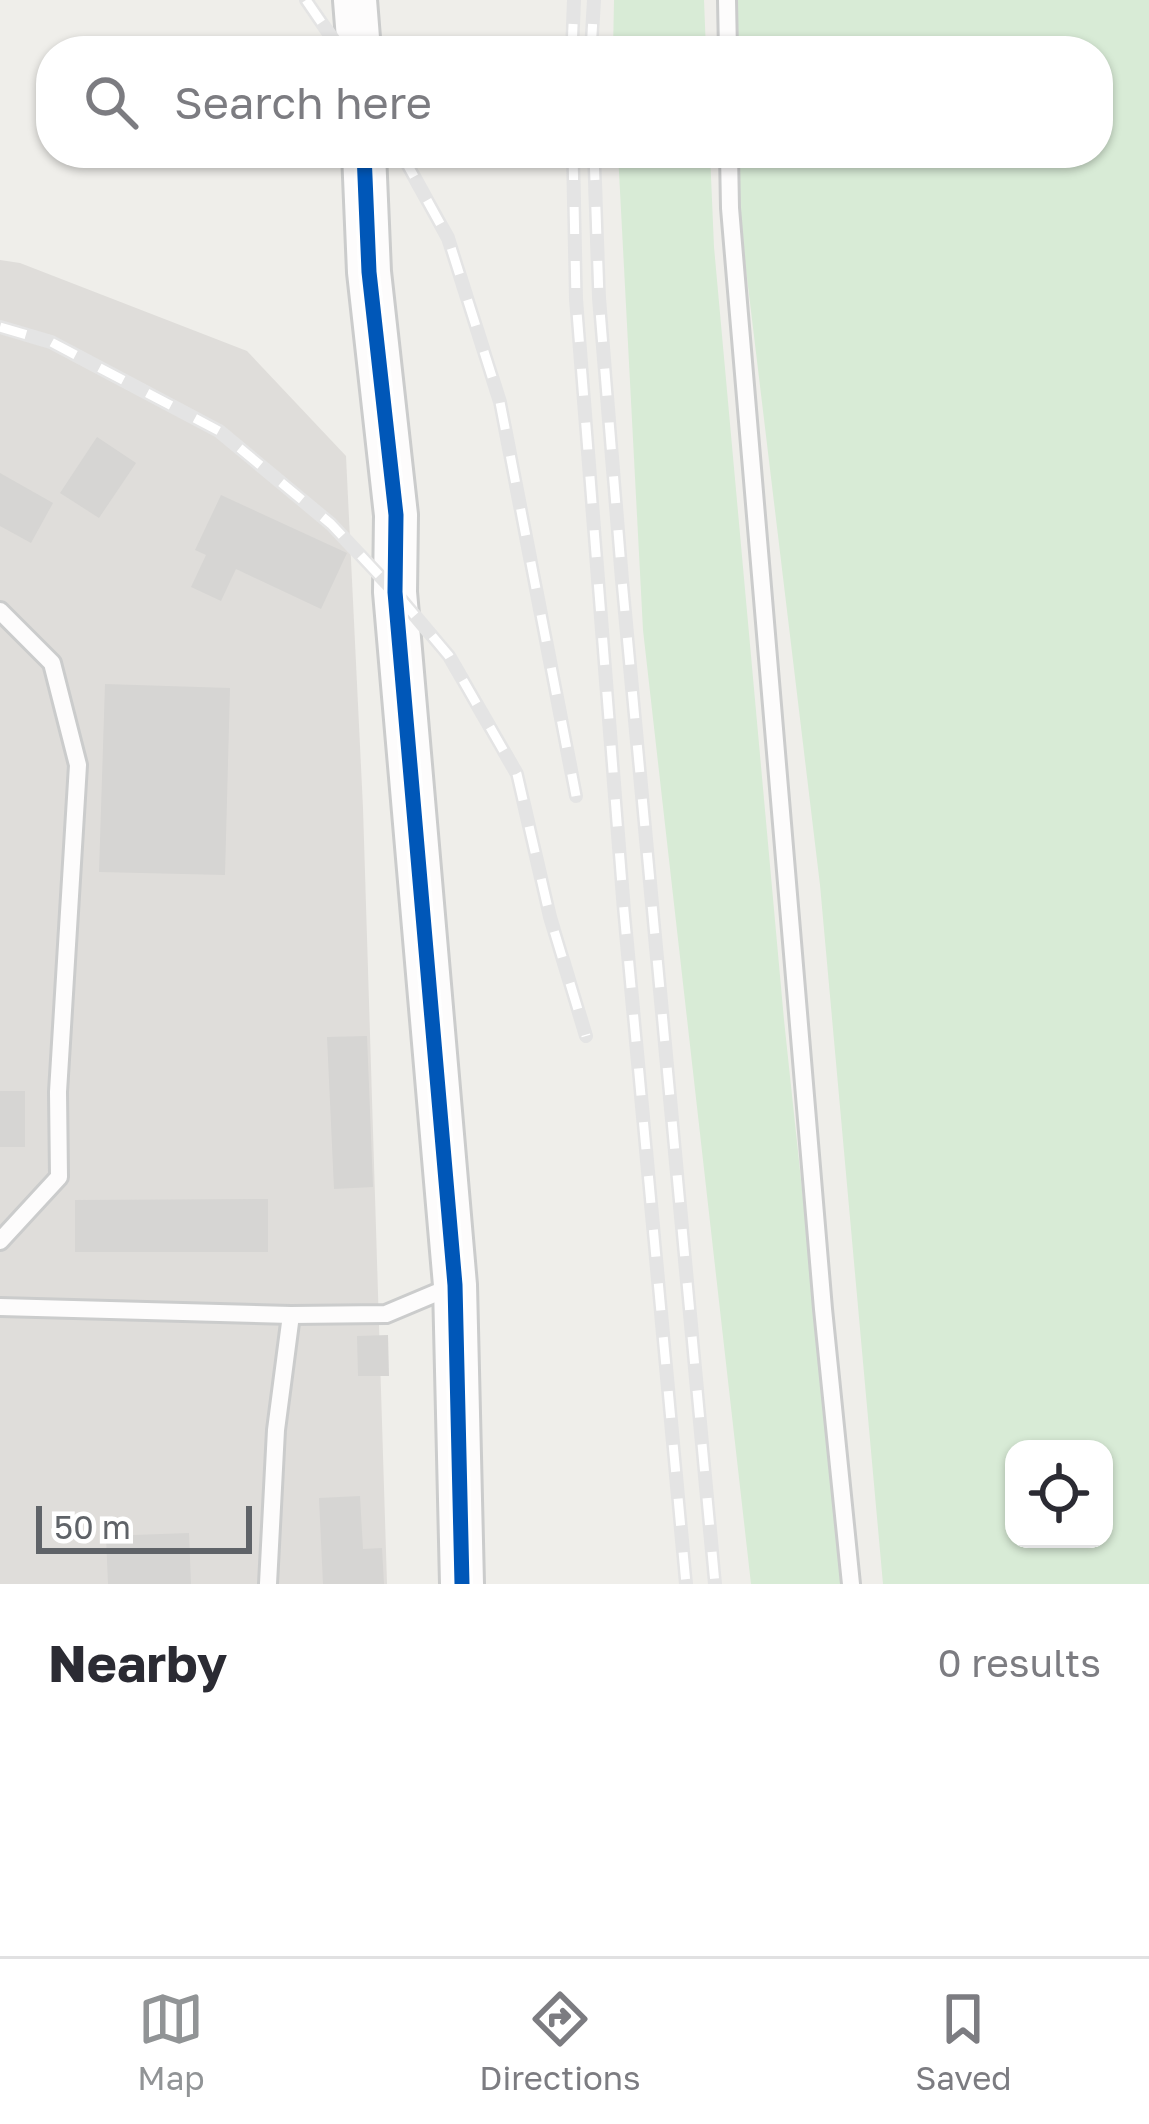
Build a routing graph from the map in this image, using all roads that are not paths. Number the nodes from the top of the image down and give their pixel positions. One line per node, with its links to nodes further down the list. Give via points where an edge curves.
1 (355, 0): 3 (street)
2 (727, 0): 4 (lane)
3 (358, 36)
4 (728, 36)
5 (365, 168): 9 (street)
6 (729, 168): 14 (lane)
7 (0, 610): 8 (lane, via 52,662 78,765 59,1177)
8 (0, 1241)
9 (455, 1285): 11 (lane, via 386,1314); 13 (street)
10 (0, 1306): 11 (lane)
11 (291, 1315): 12 (lane)
12 (268, 1584)
13 (462, 1584)
14 (851, 1584)

